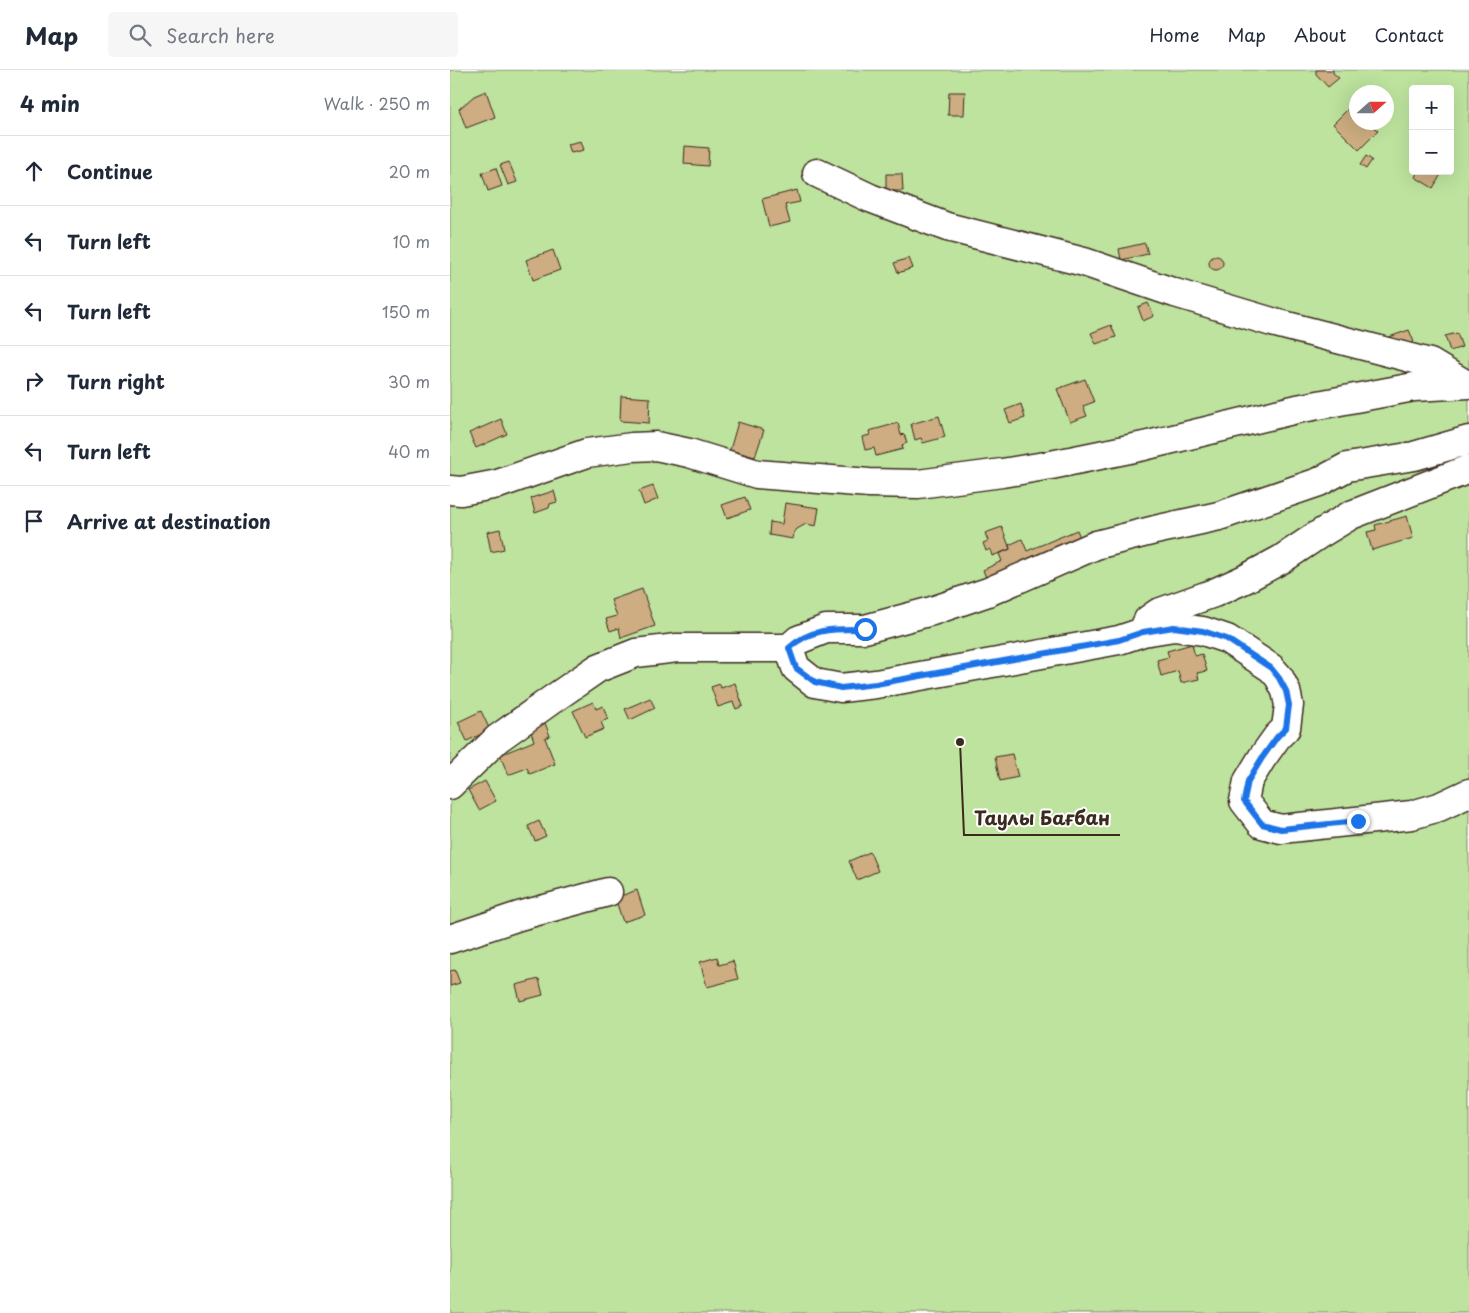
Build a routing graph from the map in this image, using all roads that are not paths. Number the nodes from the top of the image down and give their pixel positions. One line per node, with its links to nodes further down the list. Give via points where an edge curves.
1 (817, 173): 2 (street, via 870,198 947,227 1084,262 1175,294 1430,363)
2 (1467, 384): 5 (street, via 1414,387 1297,409 1051,465 926,483 869,483 757,474 656,446 587,453 498,484)
3 (1469, 440): 7 (street, via 1414,456 1347,467 1319,482 1219,516 1096,545 988,592 865,629 826,630 798,640)
4 (1469, 469): 6 (street, via 1351,515 1282,559 1245,578 1158,613 1148,620)
5 (450, 490)
6 (1143, 632): 7 (street, via 1119,640 841,688 815,682 796,668); 9 (street, via 1174,627 1203,631 1227,639 1271,668 1279,678 1289,705 1286,728 1248,781 1244,801 1262,824 1281,829 1412,815)
7 (789, 648): 8 (street, via 677,648 636,653 598,668 497,739)
8 (450, 785)
9 (1469, 793)
10 (608, 892): 11 (street, via 518,916)
11 (450, 939)

